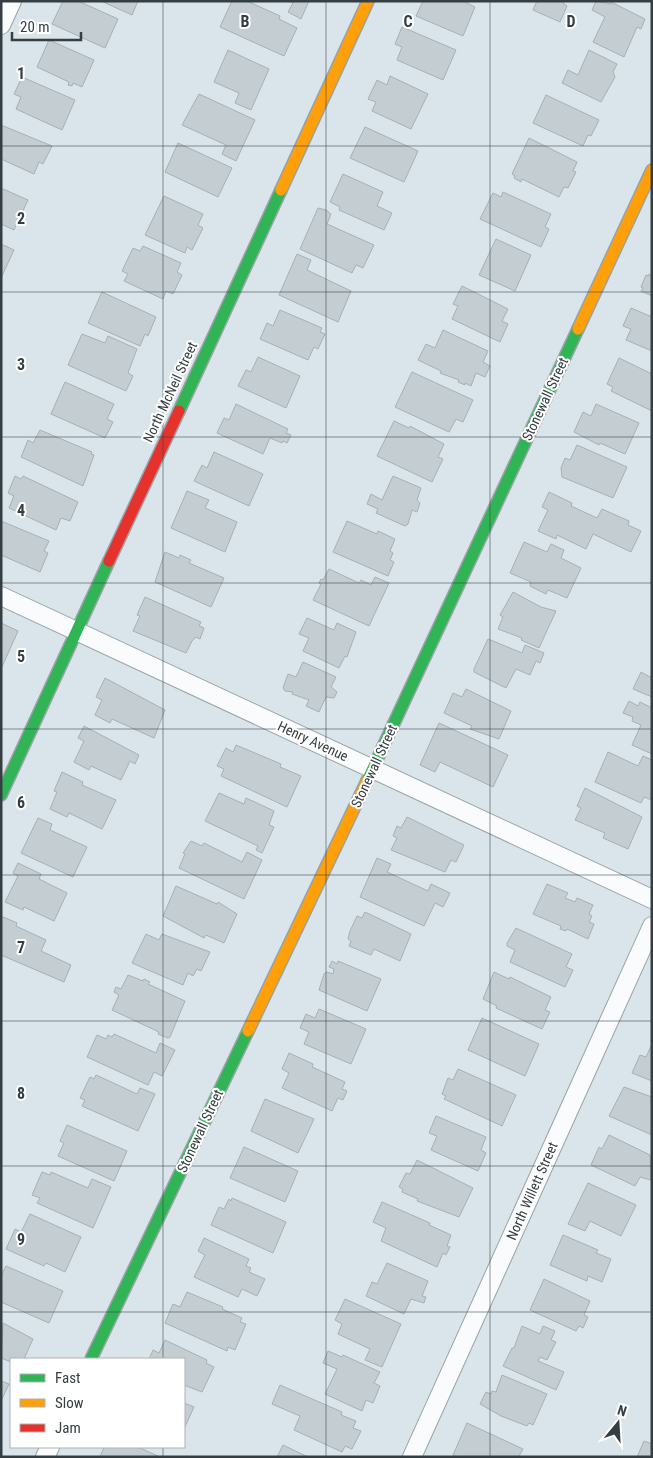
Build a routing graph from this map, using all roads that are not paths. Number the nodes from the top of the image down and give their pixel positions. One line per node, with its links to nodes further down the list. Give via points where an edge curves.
1 (12, 1): 3 (street)
2 (368, 1): 6 (street, North McNeil Street)
3 (1, 25)
4 (652, 170): 7 (street, Stonewall Street)
5 (1, 596): 6 (street, Henry Avenue)
6 (76, 630): 7 (street, Henry Avenue); 8 (street, North McNeil Street)
7 (373, 768): 9 (street, Henry Avenue); 11 (street, Stonewall Street)
8 (1, 795)
9 (652, 899)
10 (652, 926): 12 (street, North Willett Street)
11 (91, 1358)
12 (412, 1457)

